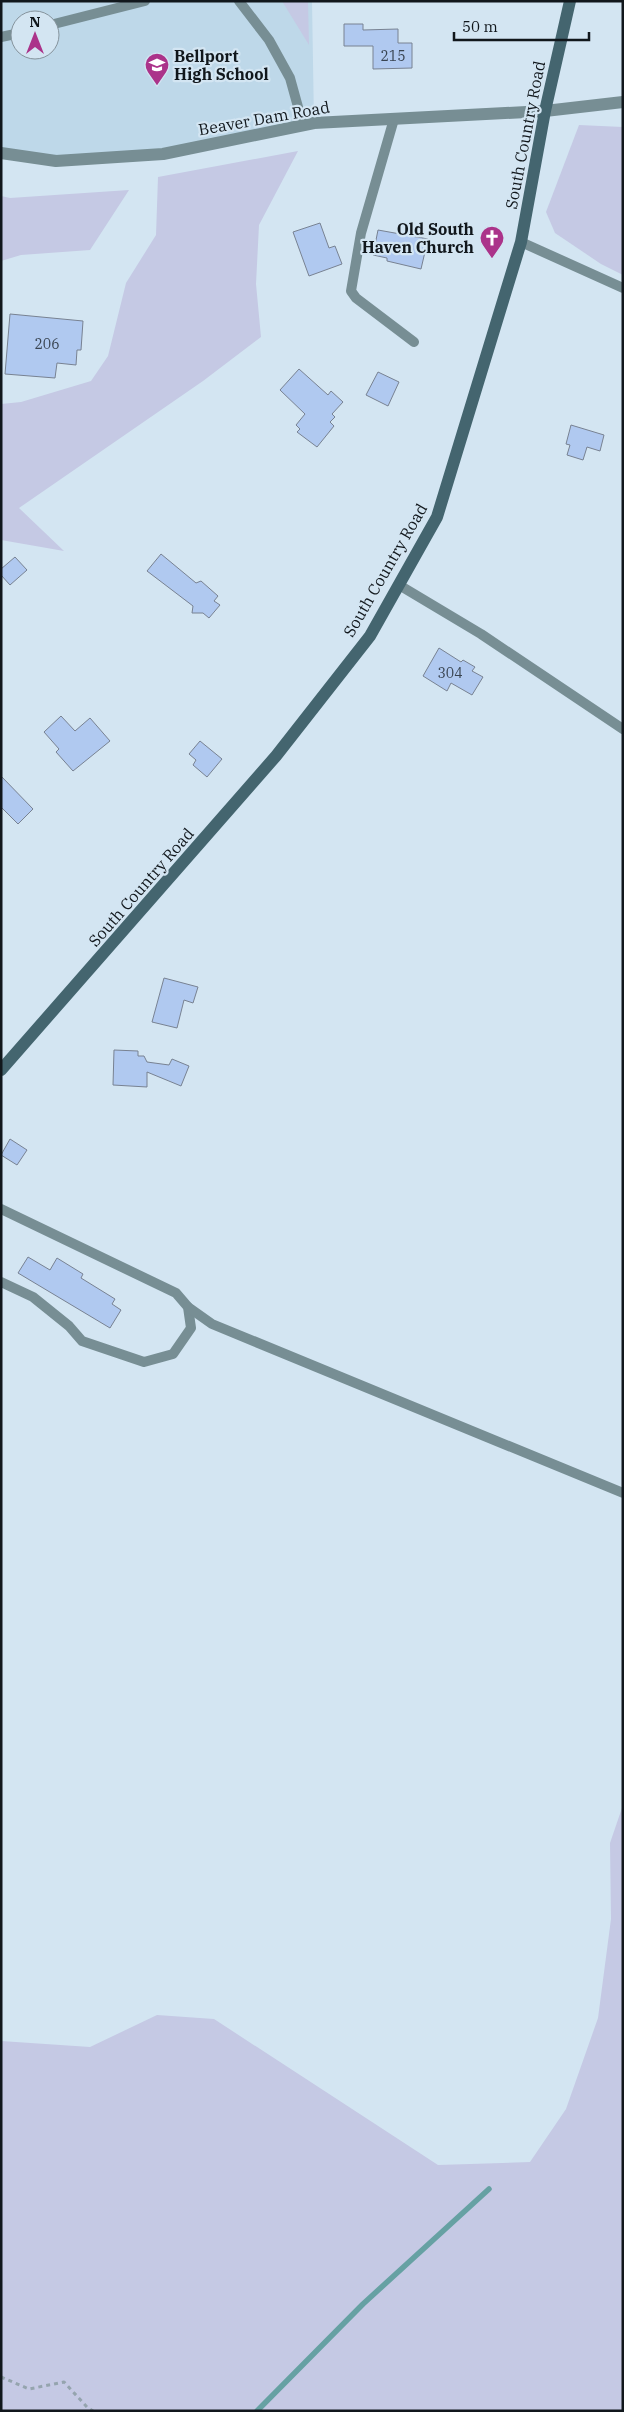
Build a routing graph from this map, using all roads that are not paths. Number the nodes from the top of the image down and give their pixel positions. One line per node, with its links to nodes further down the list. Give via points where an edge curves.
1 (145, 1): 4 (lane)
2 (239, 1): 8 (lane, via 269,40 290,78)
3 (570, 1): 6 (main road, South Country Road)
4 (60, 22)
5 (623, 102): 6 (street, Beaver Dam Road)
6 (545, 111): 7 (street, Beaver Dam Road); 10 (main road, South Country Road)
7 (394, 119): 8 (street, Beaver Dam Road); 12 (lane, via 360,234 350,291)
8 (304, 125): 9 (street, Beaver Dam Road, via 163,154 56,160)
9 (1, 154)
10 (520, 242): 11 (lane); 13 (main road, South Country Road, via 437,517)
11 (623, 288)
12 (414, 342)
13 (399, 584): 14 (lane); 15 (main road, South Country Road, via 370,636 276,756)
14 (623, 729)
15 (1, 1070)
16 (1, 1209): 18 (lane, via 176,1293)
17 (1, 1282): 18 (lane, via 32,1297 69,1326 82,1341 144,1362 173,1354 190,1328)
18 (188, 1306): 19 (lane, via 212,1324)
19 (623, 1493)

